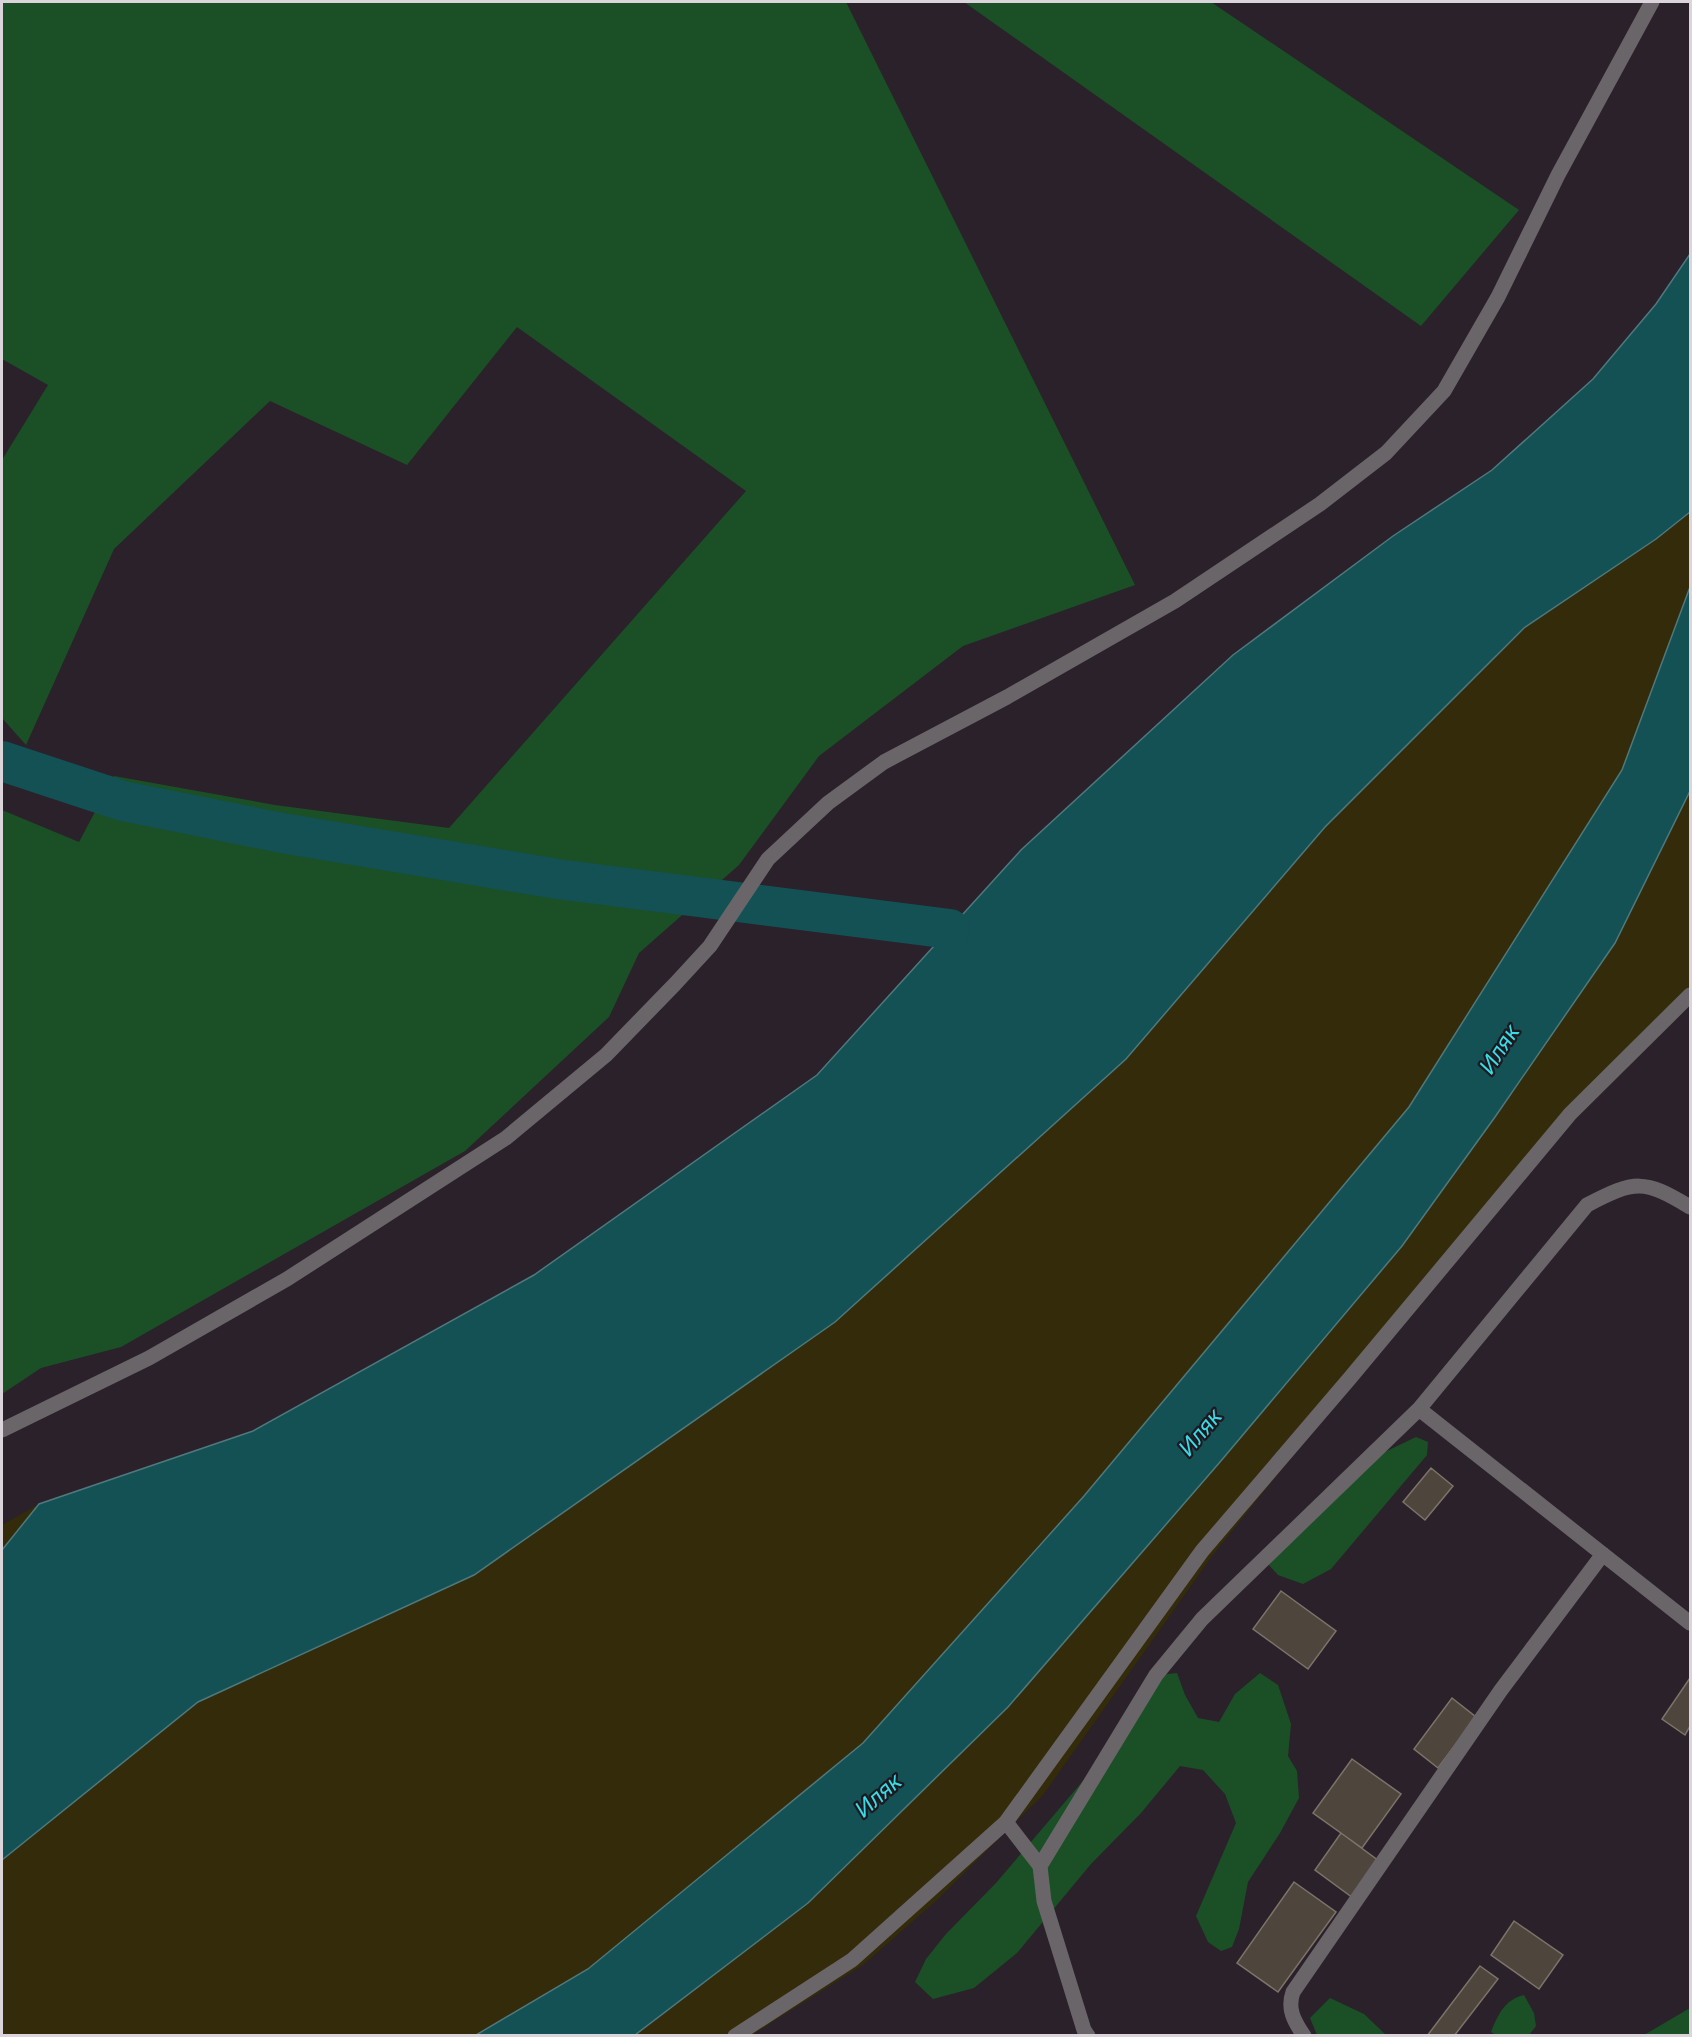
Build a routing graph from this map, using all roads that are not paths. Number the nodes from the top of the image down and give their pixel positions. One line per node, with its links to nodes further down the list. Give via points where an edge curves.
1 (1652, 2): 5 (street, via 1498,297 1444,391 1386,453 1320,504 1175,601 884,762 828,803 768,859 710,946 606,1056 506,1138 287,1279 149,1358)
2 (1690, 995): 8 (street, via 1570,1114 1202,1551)
3 (1690, 1207): 4 (street, via 1662,1190 1631,1186 1587,1205)
4 (1419, 1409): 6 (street); 9 (street, via 1202,1619 1156,1674)
5 (2, 1430)
6 (1603, 1554): 7 (street); 12 (street, via 1501,1690 1293,1992 1291,2013)
7 (1690, 1623)
8 (1006, 1822): 9 (street); 10 (street, via 852,1960)
9 (1040, 1866): 11 (street, via 1044,1901)
10 (735, 2036)
11 (1088, 2036)
12 (1304, 2036)

